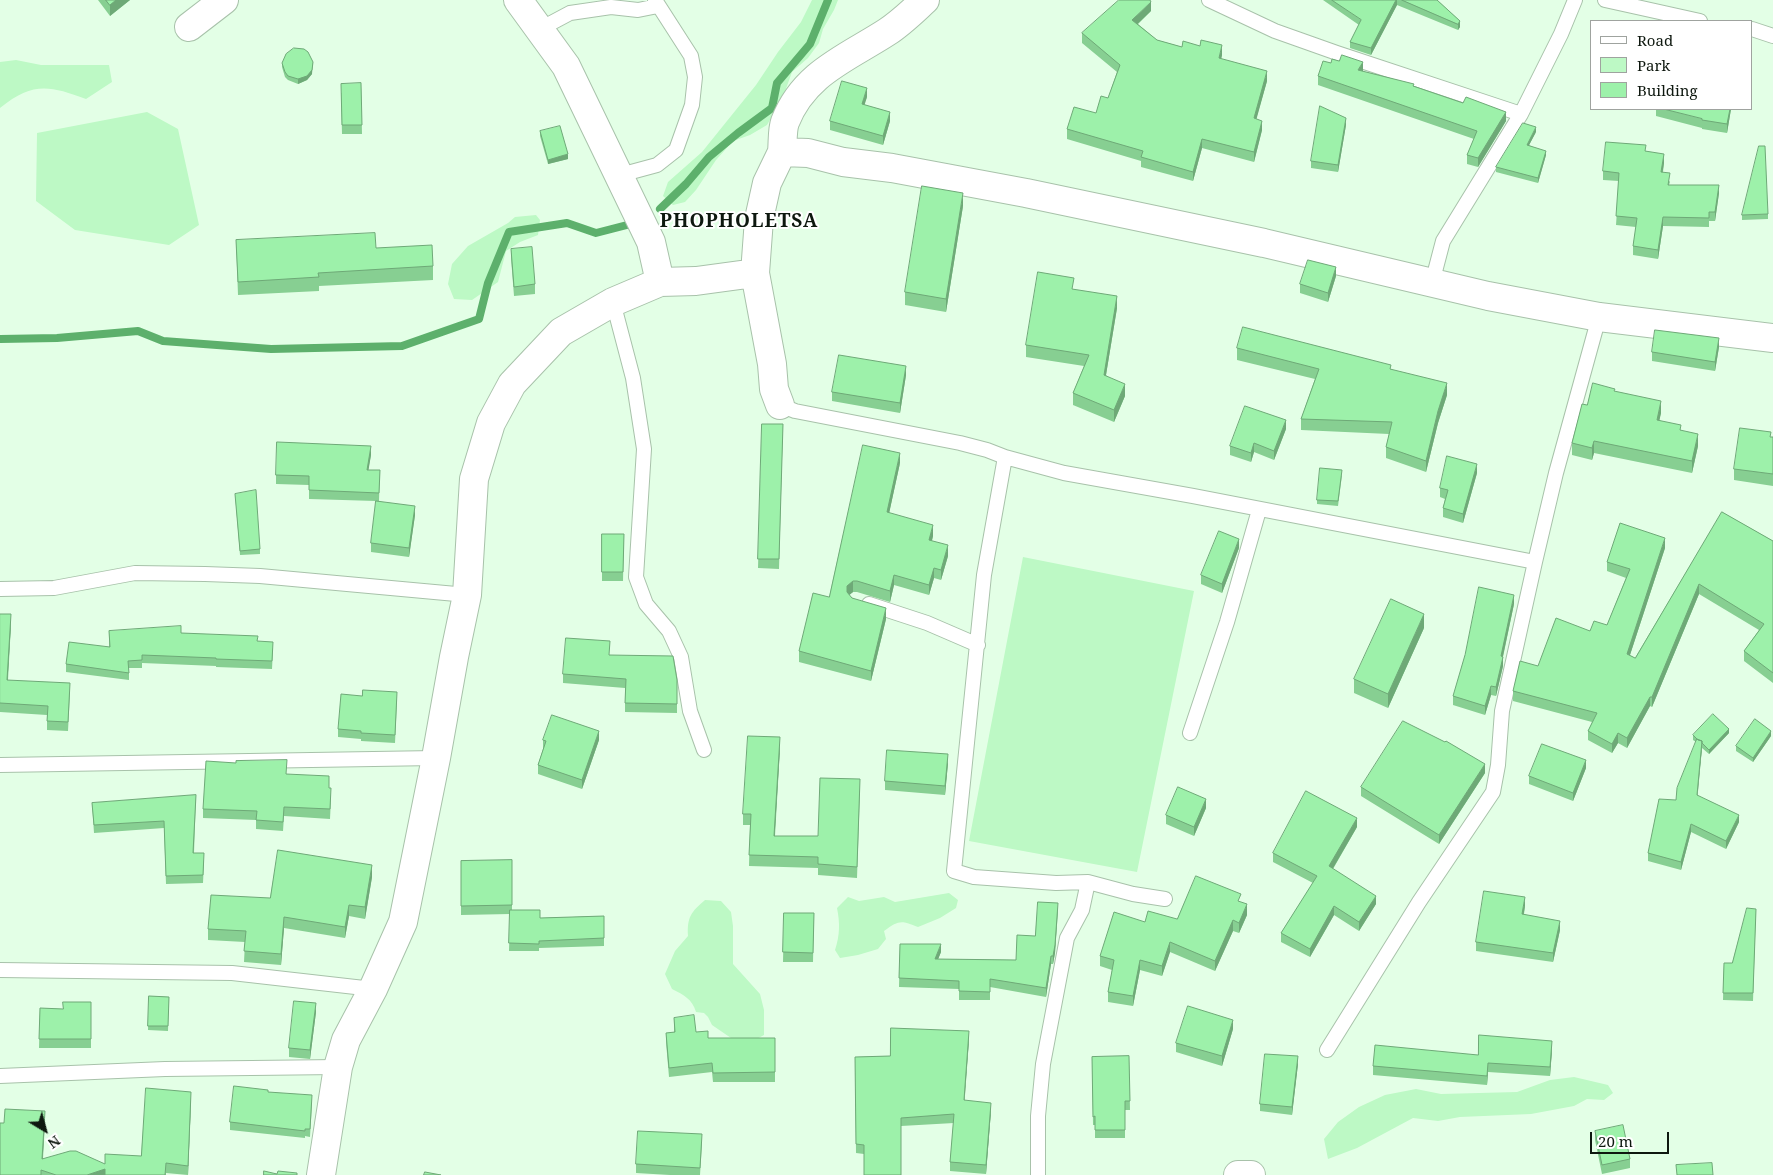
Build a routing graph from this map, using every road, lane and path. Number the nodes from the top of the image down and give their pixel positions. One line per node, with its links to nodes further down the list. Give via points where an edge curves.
1 (224, 0): 9 (street)
2 (518, 0): 10 (street)
3 (925, 0): 14 (street, via 888,31 831,64 796,99 785,123)
4 (1209, 0): 13 (lane, via 1276,31)
5 (1575, 0): 13 (lane)
6 (1605, 0): 8 (lane)
7 (656, 3): 10 (lane, via 638,10 611,7 570,13); 15 (lane, via 691,56 695,77 692,105 676,150 657,165)
8 (1695, 20)
9 (189, 27)
10 (540, 29): 15 (street, via 566,66)
11 (1753, 29): 12 (lane)
12 (1773, 36)
13 (1521, 114): 18 (lane, via 1443,241)
14 (782, 152): 16 (street, via 767,183 759,220); 18 (street, via 808,153 843,162 1026,193 1264,242)
15 (620, 175): 17 (street, via 651,242)
16 (755, 274): 17 (street); 22 (street, via 774,389)
17 (660, 282): 19 (street)
18 (1432, 283): 20 (street)
19 (613, 302): 27 (street, via 560,332 512,384 491,423 474,479); 31 (lane, via 634,378 644,449 636,577 646,604 669,631 682,657 690,711)
20 (1599, 317): 21 (street); 25 (lane)
21 (1773, 338)
22 (780, 405): 23 (lane, via 795,411 960,442)
23 (1005, 457): 24 (lane, via 1064,473); 29 (lane, via 984,574)
24 (1260, 510): 25 (lane); 30 (lane)
25 (1535, 562): 38 (lane, via 1502,710 1493,792 1419,902)
26 (0, 589): 27 (lane, via 54,588 135,573 260,576)
27 (467, 596): 32 (street)
28 (855, 600): 29 (lane, via 927,622)
29 (978, 645): 34 (lane, via 954,871 974,877)
30 (1190, 733)
31 (704, 750)
32 (436, 758): 33 (lane); 37 (street, via 403,922)
33 (0, 765)
34 (1088, 882): 35 (lane); 42 (lane, via 1082,910 1067,938 1043,1064 1038,1116)
35 (1165, 899)
36 (0, 970): 37 (lane, via 232,973)
37 (373, 989): 39 (street, via 346,1040)
38 (1327, 1050)
39 (338, 1067): 40 (lane, via 166,1069); 41 (street)
40 (0, 1076)
41 (321, 1175)
42 (1038, 1175)
43 (1238, 1175): 44 (street)
44 (1251, 1175)

